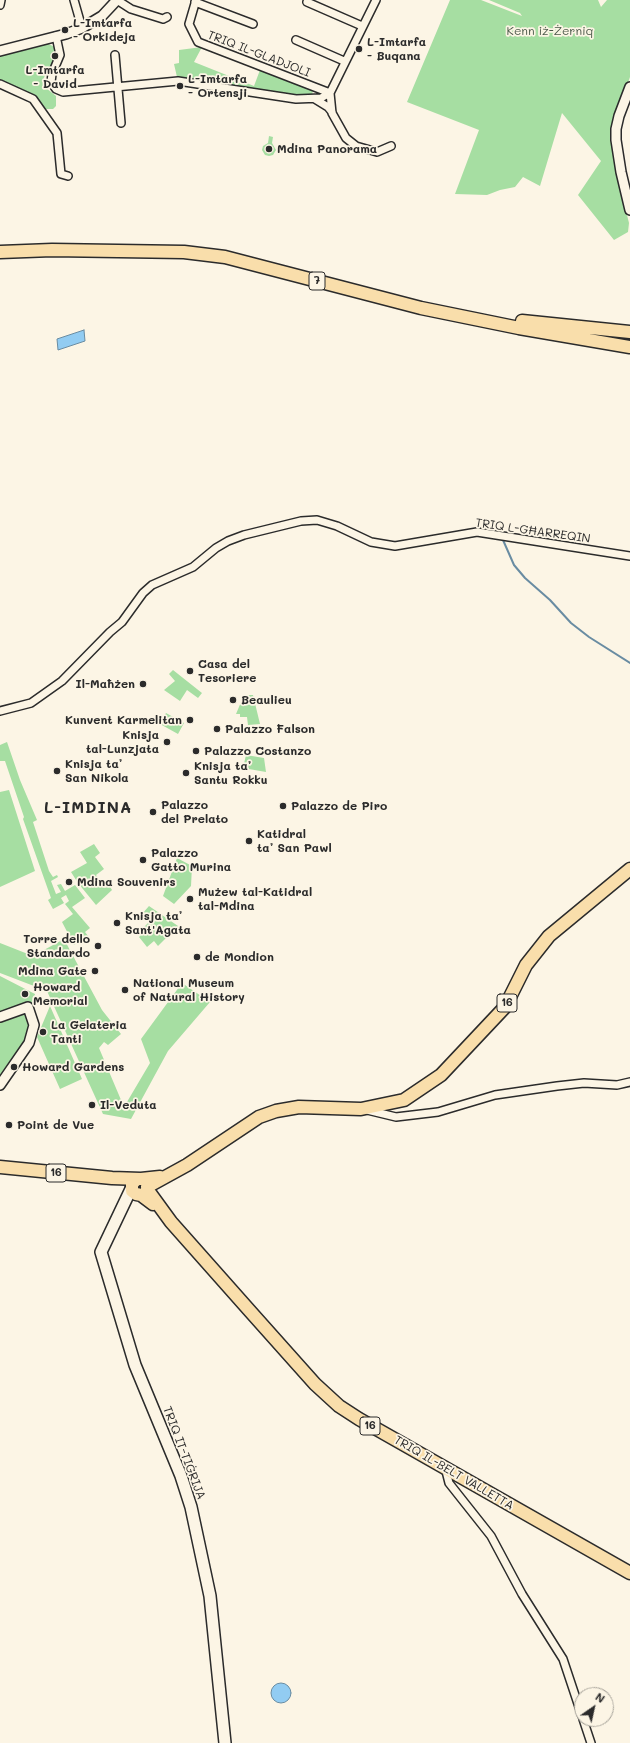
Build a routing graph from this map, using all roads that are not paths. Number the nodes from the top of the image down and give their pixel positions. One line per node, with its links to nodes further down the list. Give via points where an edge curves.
1 (1, 0): 7 (street)
2 (74, 0): 11 (street)
3 (117, 0): 8 (street, via 131,9 163,19); 11 (street, via 102,16)
4 (376, 0): 10 (street)
5 (195, 1): 9 (street); 20 (street, TRIQ IL-GLADJOLI, via 189,24 198,42)
6 (307, 2): 10 (street)
7 (0, 5)
8 (167, 17)
9 (253, 24)
10 (362, 26): 16 (street)
11 (82, 28): 12 (street)
12 (56, 36): 14 (street); 18 (street, via 60,55 51,82 56,89 63,92)
13 (296, 40): 16 (street)
14 (0, 51)
15 (115, 55): 18 (street)
16 (344, 62): 20 (street)
17 (0, 84): 25 (street, via 33,98 57,133 61,174)
18 (119, 87): 21 (street, via 178,81 296,99); 23 (street)
19 (630, 87): 26 (street, via 619,116 616,140)
20 (330, 93): 21 (street); 22 (street)
21 (315, 99): 22 (street, via 328,107)
22 (332, 113): 24 (street, via 346,138 356,146 377,152)
23 (121, 123)
24 (391, 146)
25 (68, 176)
26 (630, 210)
27 (0, 245): 29 (main road, 7, via 186,245 226,250 420,300 520,321)
28 (0, 252): 30 (main road, 7, via 184,252 225,256 421,308)
29 (630, 332)
30 (630, 347)
31 (630, 556): 32 (street, TRIQ L-GĦARREQIN, via 477,532 395,546 371,542 317,520 301,521 244,535 228,541 193,567 152,585 122,622 62,681 30,704)
32 (0, 711)
33 (630, 869): 37 (main road, 16, via 549,936 526,965 505,1007 441,1075 404,1100)
34 (0, 1017): 36 (street, via 28,1007 34,1025 29,1043)
35 (630, 1082): 37 (street, via 617,1085 584,1083 495,1095 438,1112 396,1117)
36 (0, 1085)
37 (361, 1109): 39 (main road, 16, via 299,1107 258,1117 187,1165)
38 (0, 1167): 39 (main road, 16, via 112,1178 120,1185)
39 (139, 1188): 40 (main road, TRIQ IL-BELT VALLETTA / 16, via 315,1384 349,1413); 44 (main road, TRIQ IT-TIĠRIJA, via 124,1207 101,1252 135,1365 181,1476 191,1507 210,1596)
40 (445, 1467): 41 (main road, TRIQ IL-BELT VALLETTA / 16); 42 (street, via 448,1483 491,1536 522,1594 563,1659)
41 (630, 1573)
42 (574, 1693)
43 (585, 1727): 45 (street)
44 (225, 1743)
45 (591, 1743)

